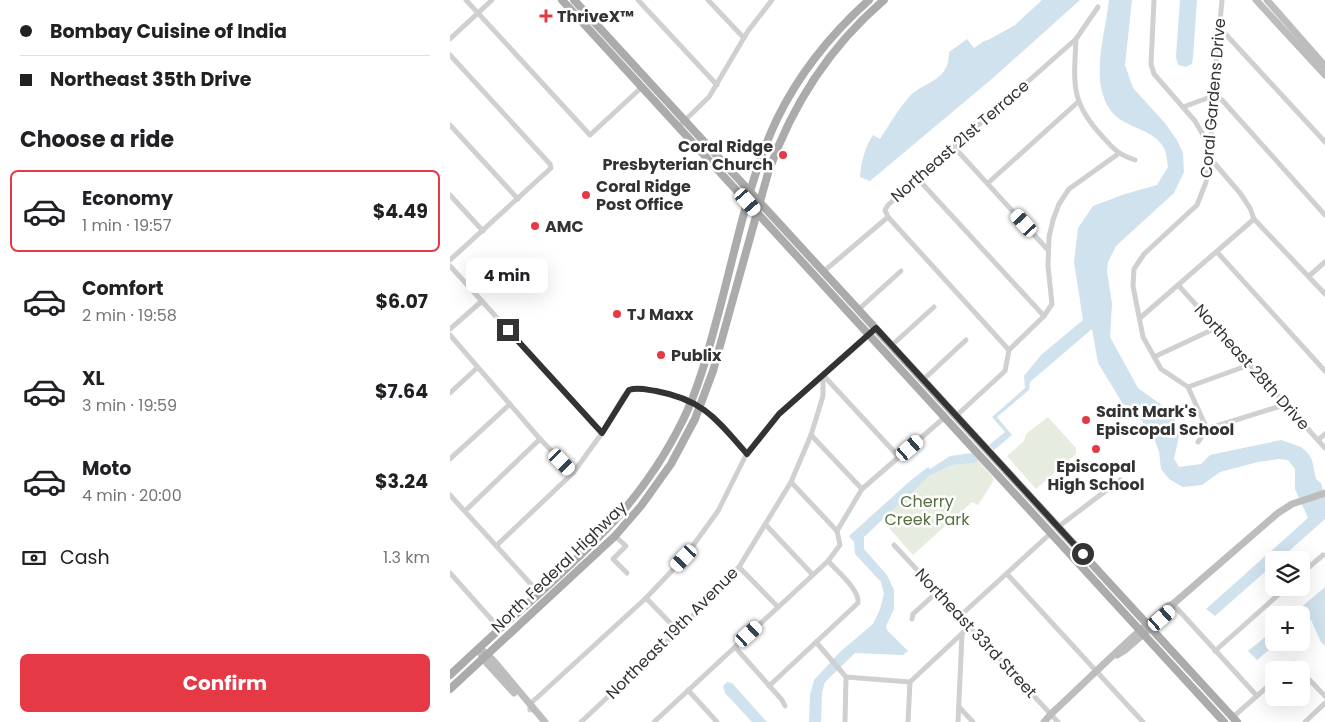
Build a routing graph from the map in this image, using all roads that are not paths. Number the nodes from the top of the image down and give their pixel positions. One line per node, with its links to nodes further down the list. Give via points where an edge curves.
1 (466, 0): 15 (street)
2 (492, 0): 15 (street)
3 (562, 0): 25 (main road)
4 (638, 0): 26 (street)
5 (708, 0): 17 (street)
6 (772, 0): 17 (street)
7 (869, 0): 24 (main road, North Federal Highway, via 826,44)
8 (884, 0): 29 (main road, North Federal Highway, via 842,41)
9 (1154, 0): 32 (street, via 1152,69)
10 (1222, 0): 16 (street, Coral Gardens Drive)
11 (1256, 0): 22 (street)
12 (1267, 0): 21 (street)
13 (576, 1): 23 (main road)
14 (1098, 7): 19 (street, Northeast 21st Terrace)
15 (478, 13): 18 (street); 28 (street, via 590,135)
16 (1220, 28): 30 (street, Coral Gardens Drive); 35 (street)
17 (744, 38): 26 (street)
18 (450, 39)
19 (1076, 39): 31 (street, via 1075,88); 36 (street, Northeast 21st Terrace)
20 (450, 55): 46 (street, via 550,164 549,170)
21 (1325, 66)
22 (1325, 75)
23 (645, 77): 25 (main road); 27 (main road)
24 (802, 77): 29 (main road, via 800,86); 40 (main road, North Federal Highway, via 777,120)
25 (634, 78): 28 (main road)
26 (717, 85): 33 (street)
27 (653, 86): 28 (main road); 33 (main road)
28 (642, 87): 33 (main road)
29 (804, 94): 48 (main road, North Federal Highway, via 779,142)
30 (1213, 96): 32 (street); 38 (street, Coral Gardens Drive); 50 (street, via 1222,100)
31 (1078, 102): 37 (street, via 1094,127); 43 (street)
32 (1183, 106): 38 (street, via 1203,134)
33 (681, 124): 41 (main road); 47 (main road)
34 (450, 125): 46 (street)
35 (1325, 142)
36 (954, 147): 42 (street, Northeast 21st Terrace); 43 (street)
37 (1118, 154): 39 (street); 54 (street, via 1070,189 1059,204)
38 (1210, 158): 52 (street, via 1240,193); 73 (street, Coral Gardens Drive, via 1206,182 1197,205 1144,254 1134,269 1133,286)
39 (1134, 160)
40 (757, 170): 41 (main road, via 750,177); 44 (main road, North Federal Highway)
41 (738, 178): 44 (main road)
42 (918, 179): 51 (street, Northeast 21st Terrace, via 888,205 885,210); 72 (street)
43 (988, 183): 54 (street)
44 (751, 192): 47 (main road, North Federal Highway); 48 (main road)
45 (450, 195): 53 (street)
46 (518, 199): 53 (street)
47 (748, 202): 49 (main road); 62 (main road, North Federal Highway)
48 (760, 202): 49 (main road, North Federal Highway); 60 (main road)
49 (758, 213): 59 (main road); 68 (main road, North Federal Highway)
50 (1325, 215)
51 (888, 217): 60 (street, Northeast 21st Terrace); 81 (street)
52 (1254, 218): 55 (street); 63 (street)
53 (483, 231): 56 (street)
54 (1048, 250): 72 (street, via 1052,304)
55 (1217, 252): 64 (street); 85 (street)
56 (450, 260)
57 (1325, 262): 63 (street)
58 (450, 266): 67 (street)
59 (808, 268): 60 (main road, via 815,266); 77 (main road)
60 (822, 270): 70 (main road)
61 (901, 271): 70 (street)
62 (729, 274): 66 (main road, North Federal Highway); 68 (main road, via 728,294)
63 (1308, 276): 65 (street)
64 (1179, 286): 73 (street); 75 (street, Northeast 28th Drive)
65 (1325, 294)
66 (722, 300): 71 (main road, via 727,306); 90 (main road, North Federal Highway)
67 (482, 301): 76 (street); 97 (street)
68 (732, 304): 71 (main road, North Federal Highway)
69 (934, 307): 80 (street)
70 (858, 309): 74 (main road)
71 (728, 316): 93 (main road, North Federal Highway)
72 (1044, 316): 81 (street)
73 (1140, 318): 82 (street, Coral Gardens Drive, via 1143,337)
74 (876, 328): 77 (street); 80 (main road)
75 (1216, 328): 82 (street); 83 (street, Northeast 28th Drive)
76 (450, 329)
77 (868, 334): 86 (street); 95 (main road)
78 (450, 335): 84 (street)
79 (966, 340): 87 (street)
80 (891, 346): 87 (main road)
81 (1010, 350): 94 (street, via 1005,371)
82 (1154, 357): 88 (street, Coral Gardens Drive, via 1161,369)
83 (1249, 365): 88 (street); 92 (street, Northeast 28th Drive)
84 (477, 368): 89 (street); 91 (street)
85 (1325, 371)
86 (823, 375): 99 (street, Northeast 19th Avenue, via 823,396); 106 (street, via 779,414); 107 (street)
87 (923, 380): 94 (main road)
88 (1188, 387): 96 (street)
89 (450, 392)
90 (692, 401): 93 (street); 97 (street, via 667,393 633,389 627,392); 116 (main road, North Federal Highway, via 656,468)
91 (510, 404): 100 (street); 108 (street)
92 (1284, 405): 96 (street); 101 (street, Northeast 28th Drive)
93 (700, 406): 106 (street); 123 (main road, North Federal Highway, via 672,464)
94 (956, 416): 95 (main road); 102 (main road)
95 (945, 417): 104 (main road); 107 (street)
96 (1207, 428): 103 (street)
97 (602, 433): 109 (street)
98 (1325, 434): 101 (street)
99 (811, 435): 111 (street, Northeast 19th Avenue); 112 (street)
100 (540, 439): 109 (street); 115 (street)
101 (1318, 440): 105 (street, Northeast 28th Drive)
102 (981, 442): 104 (main road); 118 (main road)
103 (1198, 442)
104 (971, 445): 119 (main road)
105 (1325, 448)
106 (747, 454): 139 (street, via 705,530)
107 (900, 457): 112 (street)
108 (450, 459)
109 (573, 473): 125 (street)
110 (1120, 480): 118 (street)
111 (791, 482): 117 (street, Northeast 19th Avenue); 120 (street)
112 (862, 489): 120 (street)
113 (1324, 493): 140 (street, via 1278,513)
114 (450, 495): 115 (street)
115 (465, 510): 125 (street)
116 (618, 518): 123 (main road); 134 (main road, North Federal Highway)
117 (766, 524): 129 (street, Northeast 19th Avenue); 133 (street)
118 (1061, 524): 119 (main road, via 1054,528); 122 (main road)
119 (1044, 526): 121 (main road)
120 (837, 531): 127 (street, via 840,545)
121 (1051, 534): 122 (main road); 132 (street); 149 (main road)
122 (1065, 534): 145 (main road)
123 (615, 536): 131 (street, via 626,546 613,559); 138 (main road, North Federal Highway)
124 (894, 545): 135 (street, Northeast 33rd Street)
125 (496, 546): 136 (street)
126 (1323, 555): 128 (street)
127 (828, 561): 133 (street); 151 (street, via 859,597 858,604)
128 (1310, 566)
129 (739, 567): 141 (street); 148 (street, Northeast 19th Avenue)
130 (450, 573): 147 (street)
131 (627, 573)
132 (1007, 574): 143 (street); 156 (street)
133 (813, 576): 141 (street)
134 (552, 582): 136 (main road, North Federal Highway); 138 (main road, via 548,593)
135 (937, 592): 143 (street, Northeast 33rd Street); 144 (street, via 913,614)
136 (539, 593): 142 (main road); 147 (main road, North Federal Highway)
137 (1277, 596): 154 (street)
138 (550, 597): 142 (main road, North Federal Highway)
139 (646, 598): 148 (street); 169 (street)
140 (1174, 604): 145 (street, via 1172,610); 154 (street)
141 (778, 607): 152 (street)
142 (538, 608): 155 (main road, North Federal Highway)
143 (960, 616): 146 (street, Northeast 33rd Street)
144 (912, 619)
145 (1149, 626): 149 (street); 172 (main road)
146 (969, 627): 150 (street); 171 (street, Northeast 33rd Street)
147 (500, 629): 153 (main road, North Federal Highway)
148 (678, 631): 174 (street, Northeast 19th Avenue)
149 (1141, 632): 156 (street, via 1125,650); 184 (main road)
150 (962, 634): 160 (street); 170 (street)
151 (816, 642): 158 (street); 161 (street)
152 (735, 647): 161 (street); 164 (street)
153 (478, 649): 155 (street); 157 (main road, North Federal Highway)
154 (1215, 651): 165 (street)
155 (485, 657): 162 (main road, North Federal Highway); 169 (street)
156 (1097, 672): 171 (street); 183 (street)
157 (450, 675)
158 (846, 677): 160 (street); 177 (street)
159 (1310, 680): 166 (street)
160 (910, 682): 178 (street)
161 (769, 686): 168 (street)
162 (450, 689)
163 (1265, 689): 165 (street)
164 (688, 690): 175 (street); 176 (street)
165 (1257, 696): 172 (street)
166 (1325, 696)
167 (1325, 703): 185 (street)
168 (784, 706)
169 (530, 707): 173 (street)
170 (959, 707): 179 (street); 180 (street)
171 (1050, 714): 181 (street); 182 (street, Northeast 33rd Street)
172 (1235, 720)
173 (544, 722)
174 (581, 722)
175 (654, 722)
176 (717, 722)
177 (845, 722)
178 (908, 722)
179 (958, 722)
180 (973, 722)
181 (1044, 722)
182 (1058, 722)
183 (1143, 722)
184 (1224, 722)
185 (1304, 722)

